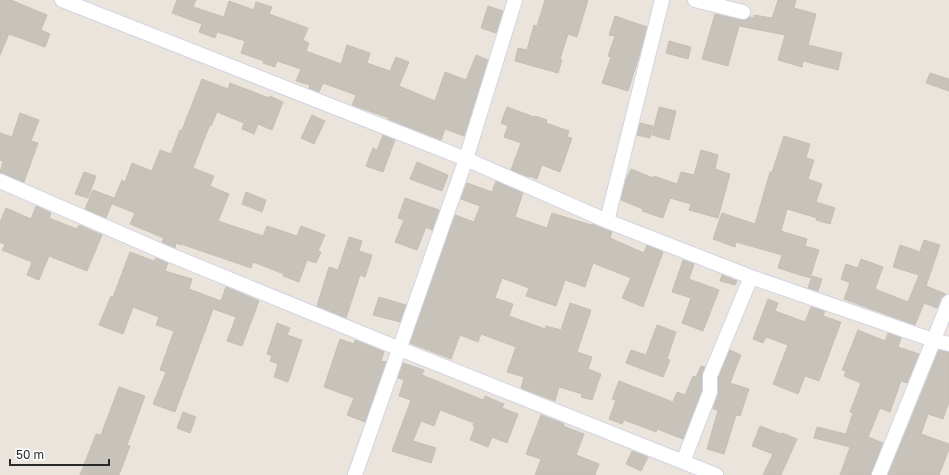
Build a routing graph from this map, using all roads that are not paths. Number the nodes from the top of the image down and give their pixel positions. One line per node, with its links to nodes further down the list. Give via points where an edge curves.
1 (62, 0): 7 (street)
2 (515, 0): 7 (street)
3 (662, 0): 9 (street)
4 (695, 0): 5 (street)
5 (710, 2): 6 (street)
6 (743, 12)
7 (466, 159): 9 (street); 14 (street)
8 (0, 181): 14 (street, via 168,254)
9 (607, 221): 10 (street)
10 (751, 277): 12 (street); 15 (street, via 710,376 708,400)
11 (949, 302): 12 (street)
12 (933, 340): 13 (street); 18 (street)
13 (949, 344)
14 (400, 349): 15 (street); 16 (street)
15 (683, 462): 17 (street)
16 (355, 475)
17 (716, 475)
18 (879, 475)

